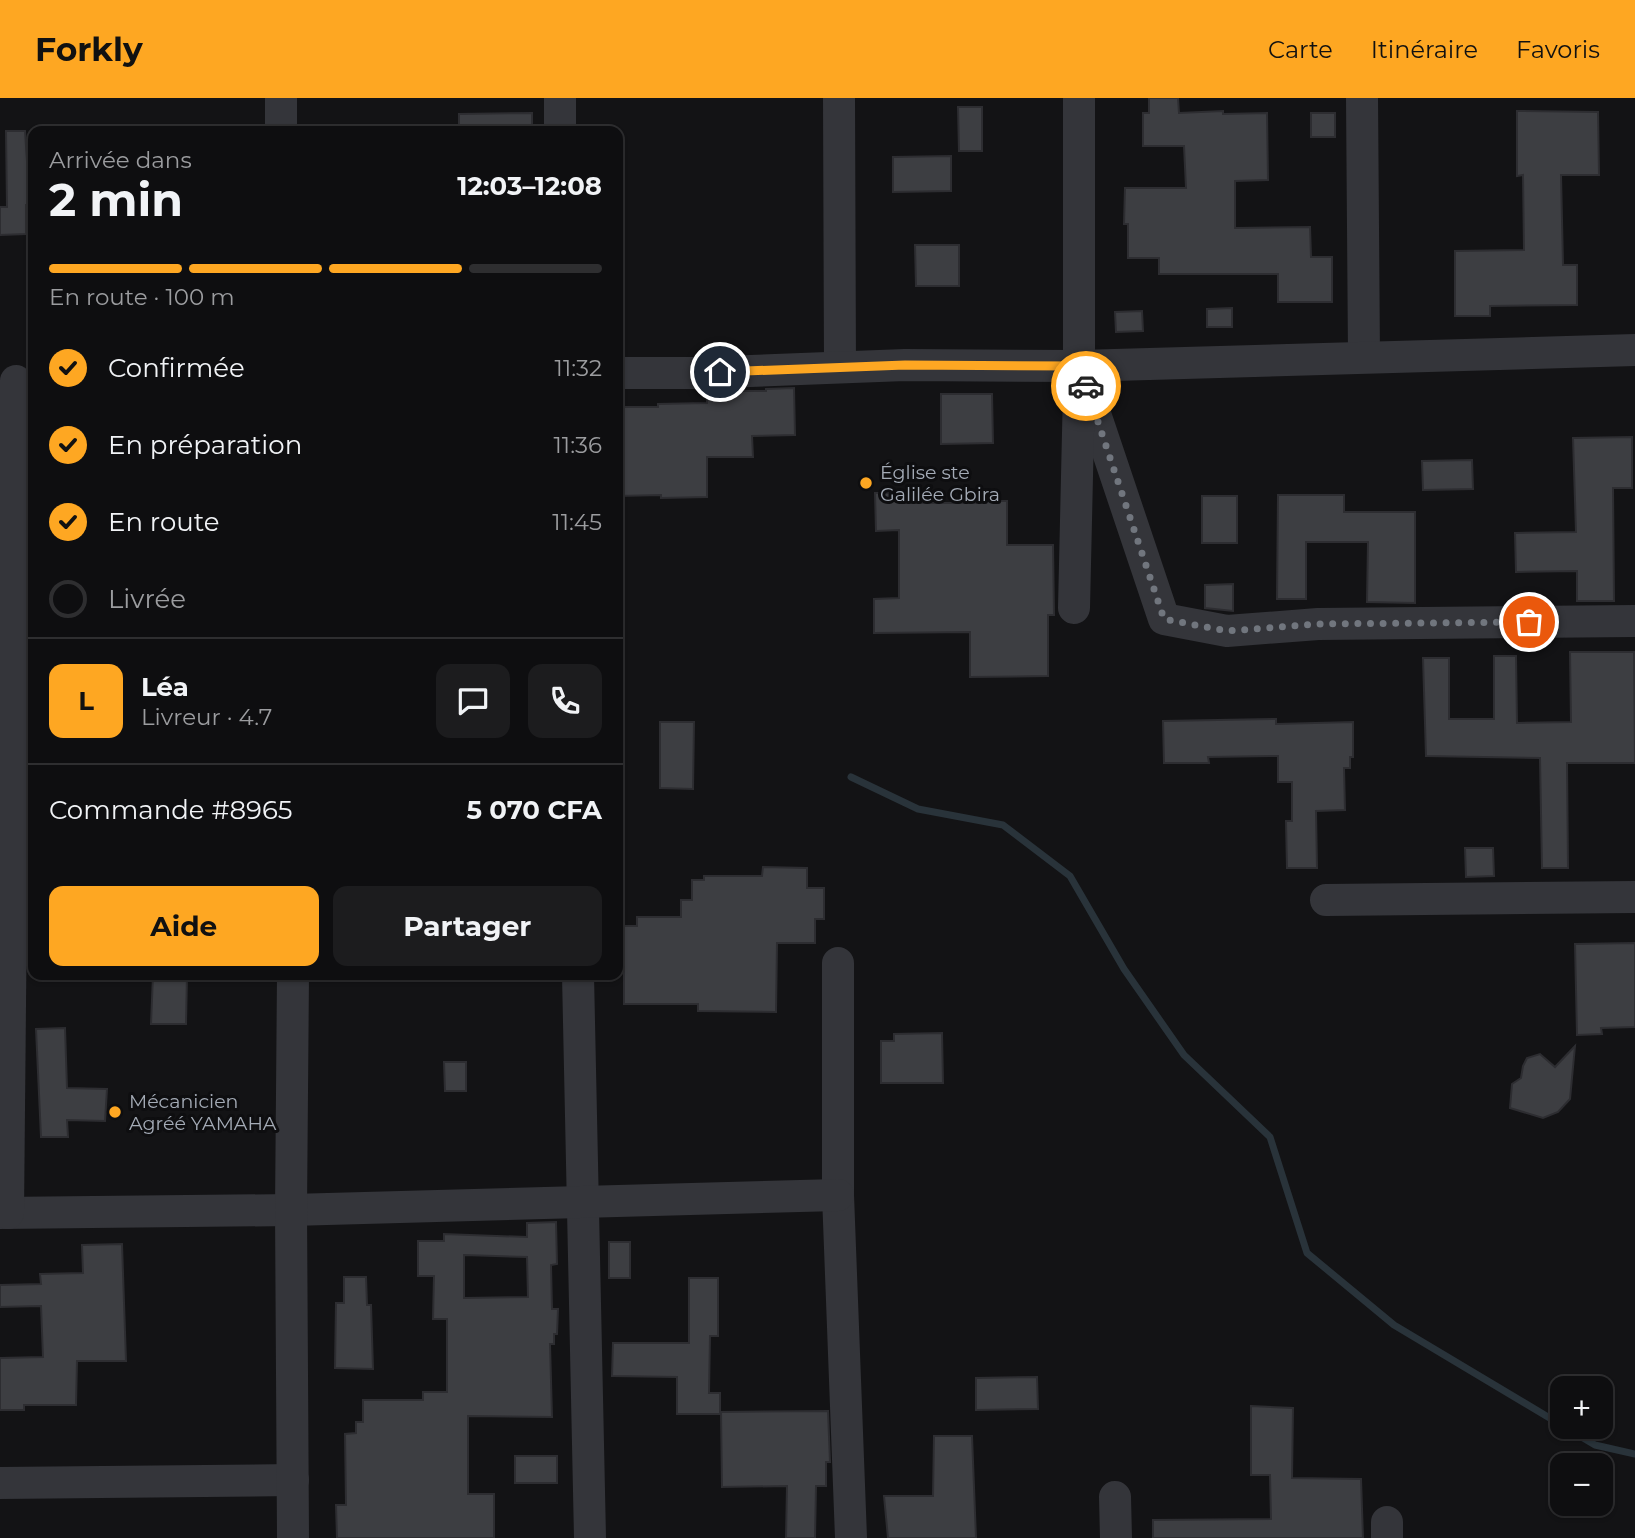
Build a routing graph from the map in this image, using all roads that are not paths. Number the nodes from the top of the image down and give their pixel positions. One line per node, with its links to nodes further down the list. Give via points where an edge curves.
1 (281, 98): 6 (street)
2 (560, 98): 7 (street)
3 (839, 98): 11 (street)
4 (1079, 98): 10 (street)
5 (1362, 98): 9 (street)
6 (281, 126)
7 (560, 126)
8 (1635, 350): 9 (street)
9 (1364, 357): 10 (street)
10 (1079, 366): 11 (street); 14 (street); 15 (street, via 1164,619 1227,631 1318,624)
11 (840, 367): 12 (street)
12 (623, 373)
13 (17, 381): 24 (street)
14 (1074, 608)
15 (1635, 621)
16 (1635, 897): 17 (street)
17 (1326, 900)
18 (838, 963): 21 (street)
19 (293, 980): 23 (street)
20 (578, 980): 22 (street)
21 (838, 1195): 22 (street); 30 (street)
22 (584, 1202): 23 (street); 29 (street)
23 (291, 1210): 24 (street); 25 (street)
24 (4, 1213)
25 (293, 1480): 26 (street); 28 (street)
26 (0, 1483)
27 (1115, 1497): 31 (street)
28 (293, 1538)
29 (590, 1538)
30 (850, 1538)
31 (1116, 1538)

